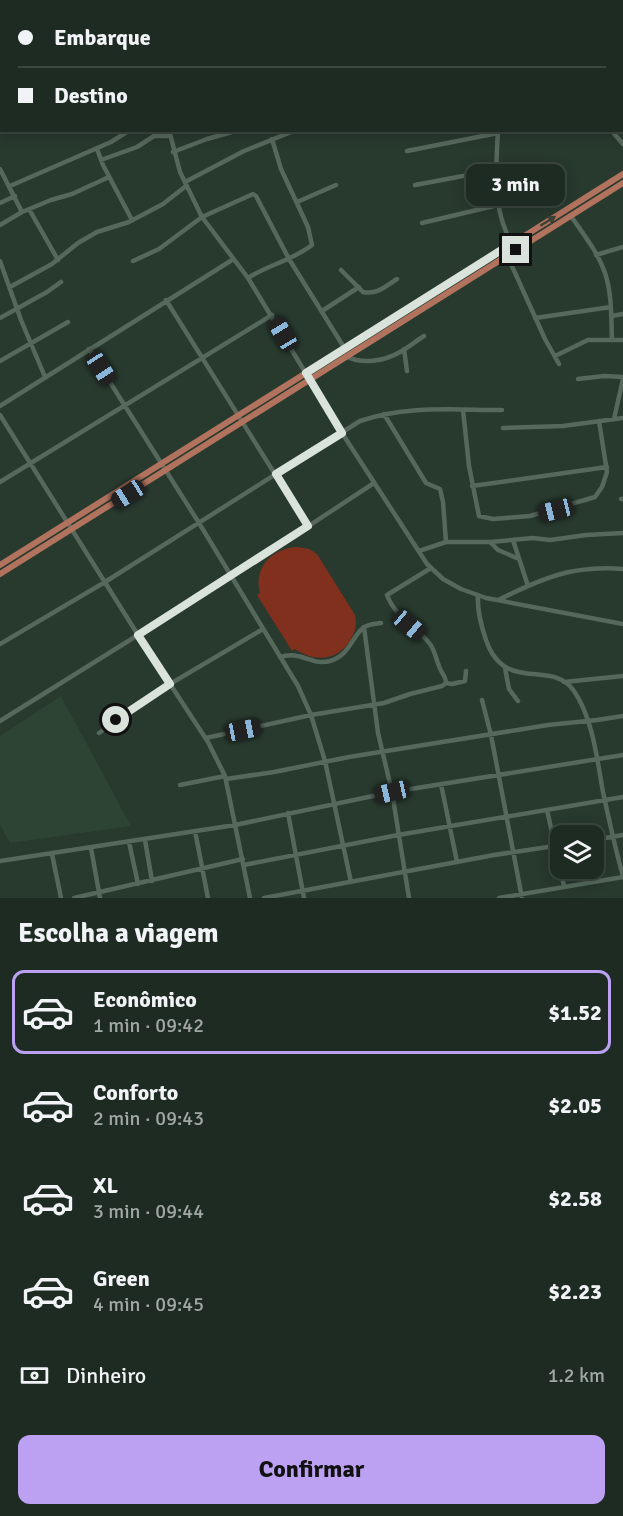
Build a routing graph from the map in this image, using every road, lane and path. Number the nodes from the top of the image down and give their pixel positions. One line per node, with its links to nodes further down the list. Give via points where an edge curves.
1 (127, 132): 10 (street)
2 (232, 132): 12 (street)
3 (291, 132): 8 (street)
4 (493, 132): 11 (street)
5 (498, 132): 15 (street)
6 (613, 132): 9 (street)
7 (169, 133): 12 (street); 13 (street)
8 (272, 139): 19 (street); 25 (street)
9 (623, 144)
10 (97, 149): 13 (street); 22 (street)
11 (407, 151)
12 (173, 152): 19 (street)
13 (101, 160): 17 (street)
14 (0, 169): 22 (street)
15 (495, 170): 20 (street); 26 (street)
16 (623, 174): 34 (main road, one-way to 16)
17 (109, 177): 27 (street); 31 (street)
18 (623, 183): 29 (main road)
19 (185, 184): 30 (street); 31 (street, via 163,204)
20 (415, 184)
21 (336, 185): 25 (street)
22 (10, 186): 23 (street)
23 (15, 196): 24 (street); 28 (street)
24 (0, 202)
25 (297, 202): 40 (street, via 312,245)
26 (498, 205): 32 (street); 34 (street)
27 (29, 209): 28 (street); 41 (street)
28 (22, 212): 33 (street)
29 (571, 216): 37 (main road); 38 (street)
30 (202, 217): 40 (street, via 249,195 256,196); 42 (street); 44 (street, via 159,249)
31 (132, 220): 41 (street, via 97,232)
32 (422, 222)
33 (0, 225)
34 (511, 244): 36 (main road); 37 (street)
35 (623, 247): 38 (street)
36 (504, 249): 39 (street); 62 (main road)
37 (516, 250): 39 (main road)
38 (596, 255): 53 (street)
39 (507, 256): 60 (street); 62 (main road)
40 (289, 259): 47 (street); 55 (street)
41 (58, 260): 50 (street)
42 (232, 260): 47 (street); 52 (street)
43 (0, 261): 46 (street)
44 (133, 261)
45 (341, 270): 51 (street)
46 (2, 275): 50 (street)
47 (248, 278): 57 (street)
48 (397, 279): 51 (street, via 374,293 363,292)
49 (61, 282): 54 (street)
50 (10, 287): 54 (street)
51 (359, 287): 55 (street)
52 (166, 300): 67 (street); 71 (street)
53 (611, 307): 58 (street); 60 (street)
54 (17, 308): 59 (street); 66 (street)
55 (322, 311): 69 (street)
56 (623, 314): 58 (street)
57 (272, 315): 71 (street); 75 (street)
58 (611, 316): 64 (street)
59 (0, 318)
60 (535, 318): 70 (street)
61 (68, 322): 66 (street)
62 (386, 327): 69 (main road)
63 (424, 336): 68 (street)
64 (612, 339): 65 (street); 70 (street, via 588,340)
65 (623, 340)
66 (30, 343): 72 (street); 76 (street)
67 (88, 349): 76 (street); 79 (street)
68 (404, 349): 69 (street, via 365,362); 74 (street)
69 (345, 352): 75 (main road)
70 (555, 356): 73 (street)
71 (202, 359): 79 (street); 85 (street)
72 (0, 361)
73 (559, 364)
74 (407, 371)
75 (308, 376): 85 (main road); 90 (street)
76 (45, 377): 80 (street)
77 (623, 378): 78 (street); 87 (street)
78 (578, 379)
79 (125, 405): 91 (street); 92 (street)
80 (0, 406)
81 (463, 410): 82 (street); 83 (street); 97 (street)
82 (502, 410)
83 (384, 414): 90 (street, via 360,421); 103 (street, via 426,483 440,489)
84 (0, 415): 91 (street)
85 (241, 418): 92 (main road); 94 (street)
86 (623, 418): 87 (street)
87 (614, 419): 88 (street)
88 (599, 421): 89 (street); 93 (street)
89 (503, 428)
90 (342, 433): 94 (street); 96 (street)
91 (29, 463): 95 (street); 99 (street)
92 (164, 467): 98 (street); 99 (main road)
93 (607, 467): 97 (street); 97 (street, via 595,497 530,516 479,516)
94 (276, 474): 98 (street); 100 (street)
95 (0, 482)
96 (374, 483): 100 (street); 105 (street)
97 (472, 486)
98 (199, 523): 112 (street); 113 (street)
99 (70, 526): 106 (main road); 113 (street)
100 (308, 526): 112 (street)
101 (623, 533): 102 (street)
102 (513, 540): 104 (street); 107 (street)
103 (446, 542): 104 (street); 105 (street)
104 (490, 542): 107 (street)
105 (419, 551): 109 (street)
106 (21, 556): 108 (main road); 111 (main road)
107 (519, 559): 114 (street)
108 (0, 565)
109 (431, 568): 115 (street, via 461,590); 128 (street, via 387,596 400,617 430,643)
110 (623, 569): 114 (street, via 567,572)
111 (0, 574)
112 (231, 577): 120 (street); 121 (street)
113 (105, 582): 121 (street); 122 (street)
114 (528, 586): 116 (street)
115 (478, 595): 116 (street); 124 (street, via 479,618 489,649)
116 (498, 600): 118 (street)
117 (381, 623): 119 (street)
118 (623, 624)
119 (364, 627): 123 (street, via 349,649 333,660 316,661 292,654); 132 (street)
120 (263, 629): 123 (street); 129 (street)
121 (138, 635): 129 (street); 135 (street)
122 (0, 644)
123 (280, 657): 133 (street)
124 (505, 668): 127 (street); 131 (street, via 509,689)
125 (466, 671): 128 (street, via 465,681)
126 (623, 676): 127 (street)
127 (564, 682): 136 (street, via 574,690)
128 (446, 683): 132 (street)
129 (170, 684): 137 (street); 139 (street)
130 (482, 700): 138 (street)
131 (518, 701)
132 (374, 705): 133 (street); 140 (street)
133 (311, 715): 139 (street); 143 (street)
134 (623, 716): 136 (street)
135 (0, 721)
136 (588, 721): 138 (street); 142 (street)
137 (99, 733)
138 (490, 735): 140 (street); 144 (street)
139 (206, 738): 145 (street)
140 (383, 751): 143 (street); 148 (street)
141 (623, 755): 142 (street)
142 (597, 759): 144 (street); 150 (street)
143 (325, 761): 145 (street, via 295,769); 151 (street)
144 (498, 775): 146 (street); 154 (street)
145 (225, 777): 147 (street); 155 (street)
146 (441, 784): 148 (street); 157 (street)
147 (180, 785)
148 (392, 792): 151 (street); 159 (street)
149 (623, 797): 150 (street)
150 (605, 800): 152 (street); 161 (street)
151 (335, 804): 153 (street); 165 (street)
152 (547, 810): 154 (street); 156 (street)
153 (288, 813): 155 (street); 170 (street)
154 (507, 817): 157 (street); 168 (street)
155 (236, 825): 158 (street); 172 (street)
156 (550, 825)
157 (450, 827): 159 (street); 173 (street)
158 (195, 831): 163 (street); 174 (street)
159 (398, 835): 165 (street); 175 (street)
160 (623, 835): 161 (street)
161 (612, 837): 162 (street); 176 (street)
162 (604, 838)
163 (145, 840): 164 (street); 178 (street)
164 (129, 842): 167 (street); 180 (street)
165 (344, 846): 170 (street); 179 (street)
166 (550, 847): 168 (street)
167 (91, 848): 169 (street); 183 (street)
168 (514, 852): 173 (street); 184 (street)
169 (52, 854): 171 (street); 185 (street)
170 (296, 855): 172 (street); 182 (street)
171 (0, 861)
172 (243, 862): 174 (street); 188 (street)
173 (456, 862): 175 (street)
174 (202, 868): 178 (street); 187 (street)
175 (405, 872): 179 (street); 191 (street)
176 (623, 876): 181 (street)
177 (562, 879): 181 (street)
178 (152, 881): 180 (street)
179 (351, 882): 182 (street)
180 (138, 884): 183 (street)
181 (564, 886): 184 (street)
182 (303, 891): 189 (street); 190 (street)
183 (99, 896): 186 (street)
184 (522, 896): 192 (street)
185 (61, 898)
186 (74, 898)
187 (208, 898)
188 (250, 898)
189 (264, 898)
190 (304, 898)
191 (409, 898)
192 (499, 898)

